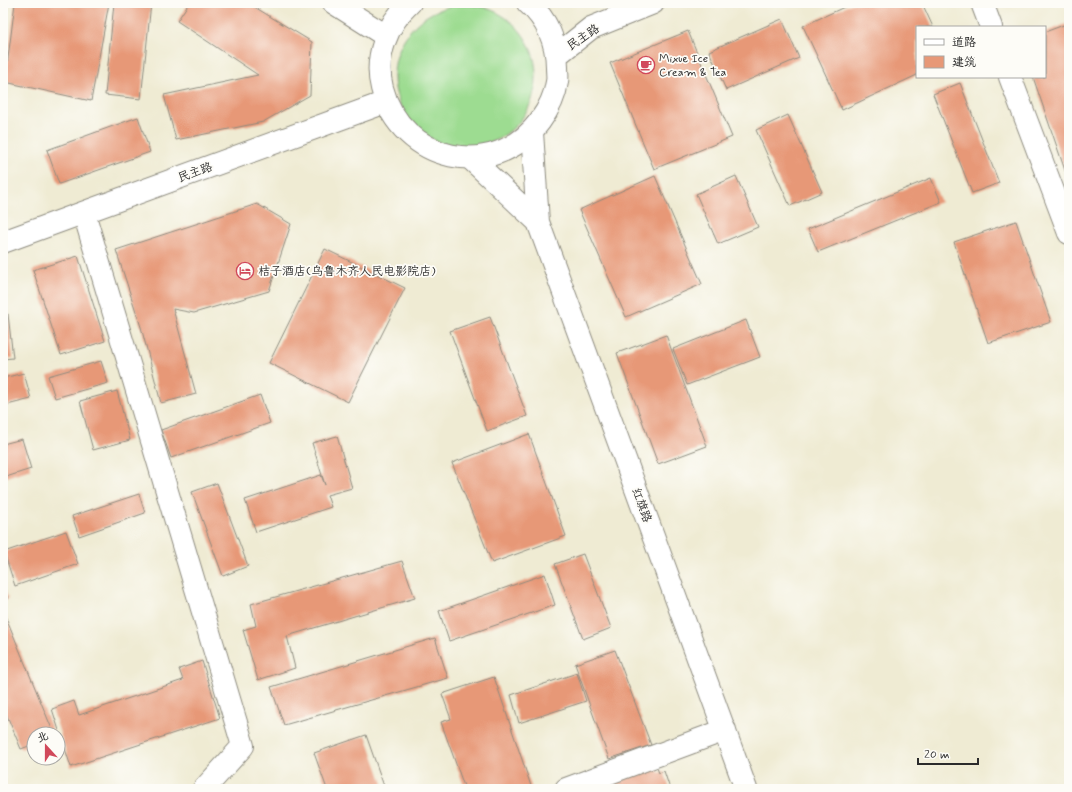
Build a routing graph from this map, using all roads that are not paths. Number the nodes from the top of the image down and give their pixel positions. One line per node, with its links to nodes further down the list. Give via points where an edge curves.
1 (334, 3): 7 (street)
2 (410, 3): 7 (street, via 400,12)
3 (528, 3): 8 (street, via 537,11 550,32)
4 (653, 3): 8 (street, 民主路, via 591,28)
5 (982, 3): 6 (street)
6 (991, 26)
7 (386, 36): 10 (street, via 380,57 380,80)
8 (557, 55): 11 (street, via 557,83 551,103)
9 (1010, 78): 15 (street)
10 (386, 102): 12 (street, via 399,125 419,143 444,154); 13 (street, 民主路)
11 (532, 132): 12 (street, via 514,146 492,155); 14 (street)
12 (470, 158): 14 (street)
13 (84, 213): 16 (street, 民主路); 18 (street, via 243,746)
14 (538, 222): 17 (street, 红旗路)
15 (1069, 233)
16 (3, 242)
17 (725, 730): 19 (street); 20 (street, 红旗路)
18 (204, 789)
19 (566, 789)
20 (746, 789)

